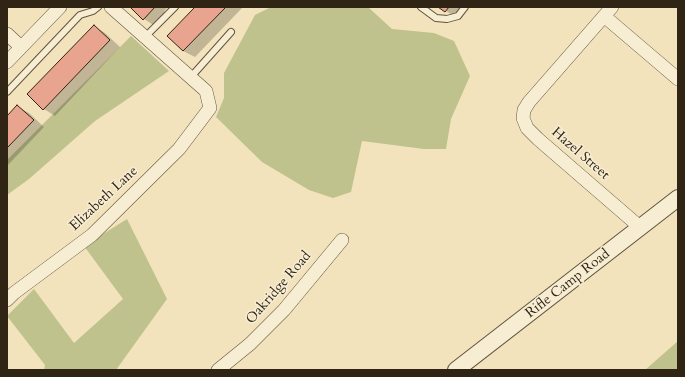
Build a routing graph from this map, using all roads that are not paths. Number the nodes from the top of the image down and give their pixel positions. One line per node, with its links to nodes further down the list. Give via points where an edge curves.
1 (60, 7): 11 (street)
2 (98, 7): 15 (lane, via 80,15)
3 (111, 7): 10 (street)
4 (175, 7): 10 (lane)
5 (422, 7): 6 (lane, via 436,18 447,19 458,16)
6 (465, 7)
7 (608, 11): 14 (street); 17 (street, Hazel Street, via 535,96 524,110 523,118 527,128)
8 (231, 32): 13 (lane)
9 (7, 34): 11 (street)
10 (144, 38): 13 (street)
11 (21, 47): 12 (street)
12 (7, 62)
13 (190, 78): 19 (street, Elizabeth Lane, via 206,92 210,108 179,149 97,230)
14 (678, 79)
15 (7, 92)
16 (678, 198): 17 (street, Rifle Camp Road)
17 (641, 228): 21 (street, Rifle Camp Road)
18 (342, 240): 20 (street, Oakridge Road, via 279,316)
19 (7, 300)
20 (218, 370)
21 (456, 370)

